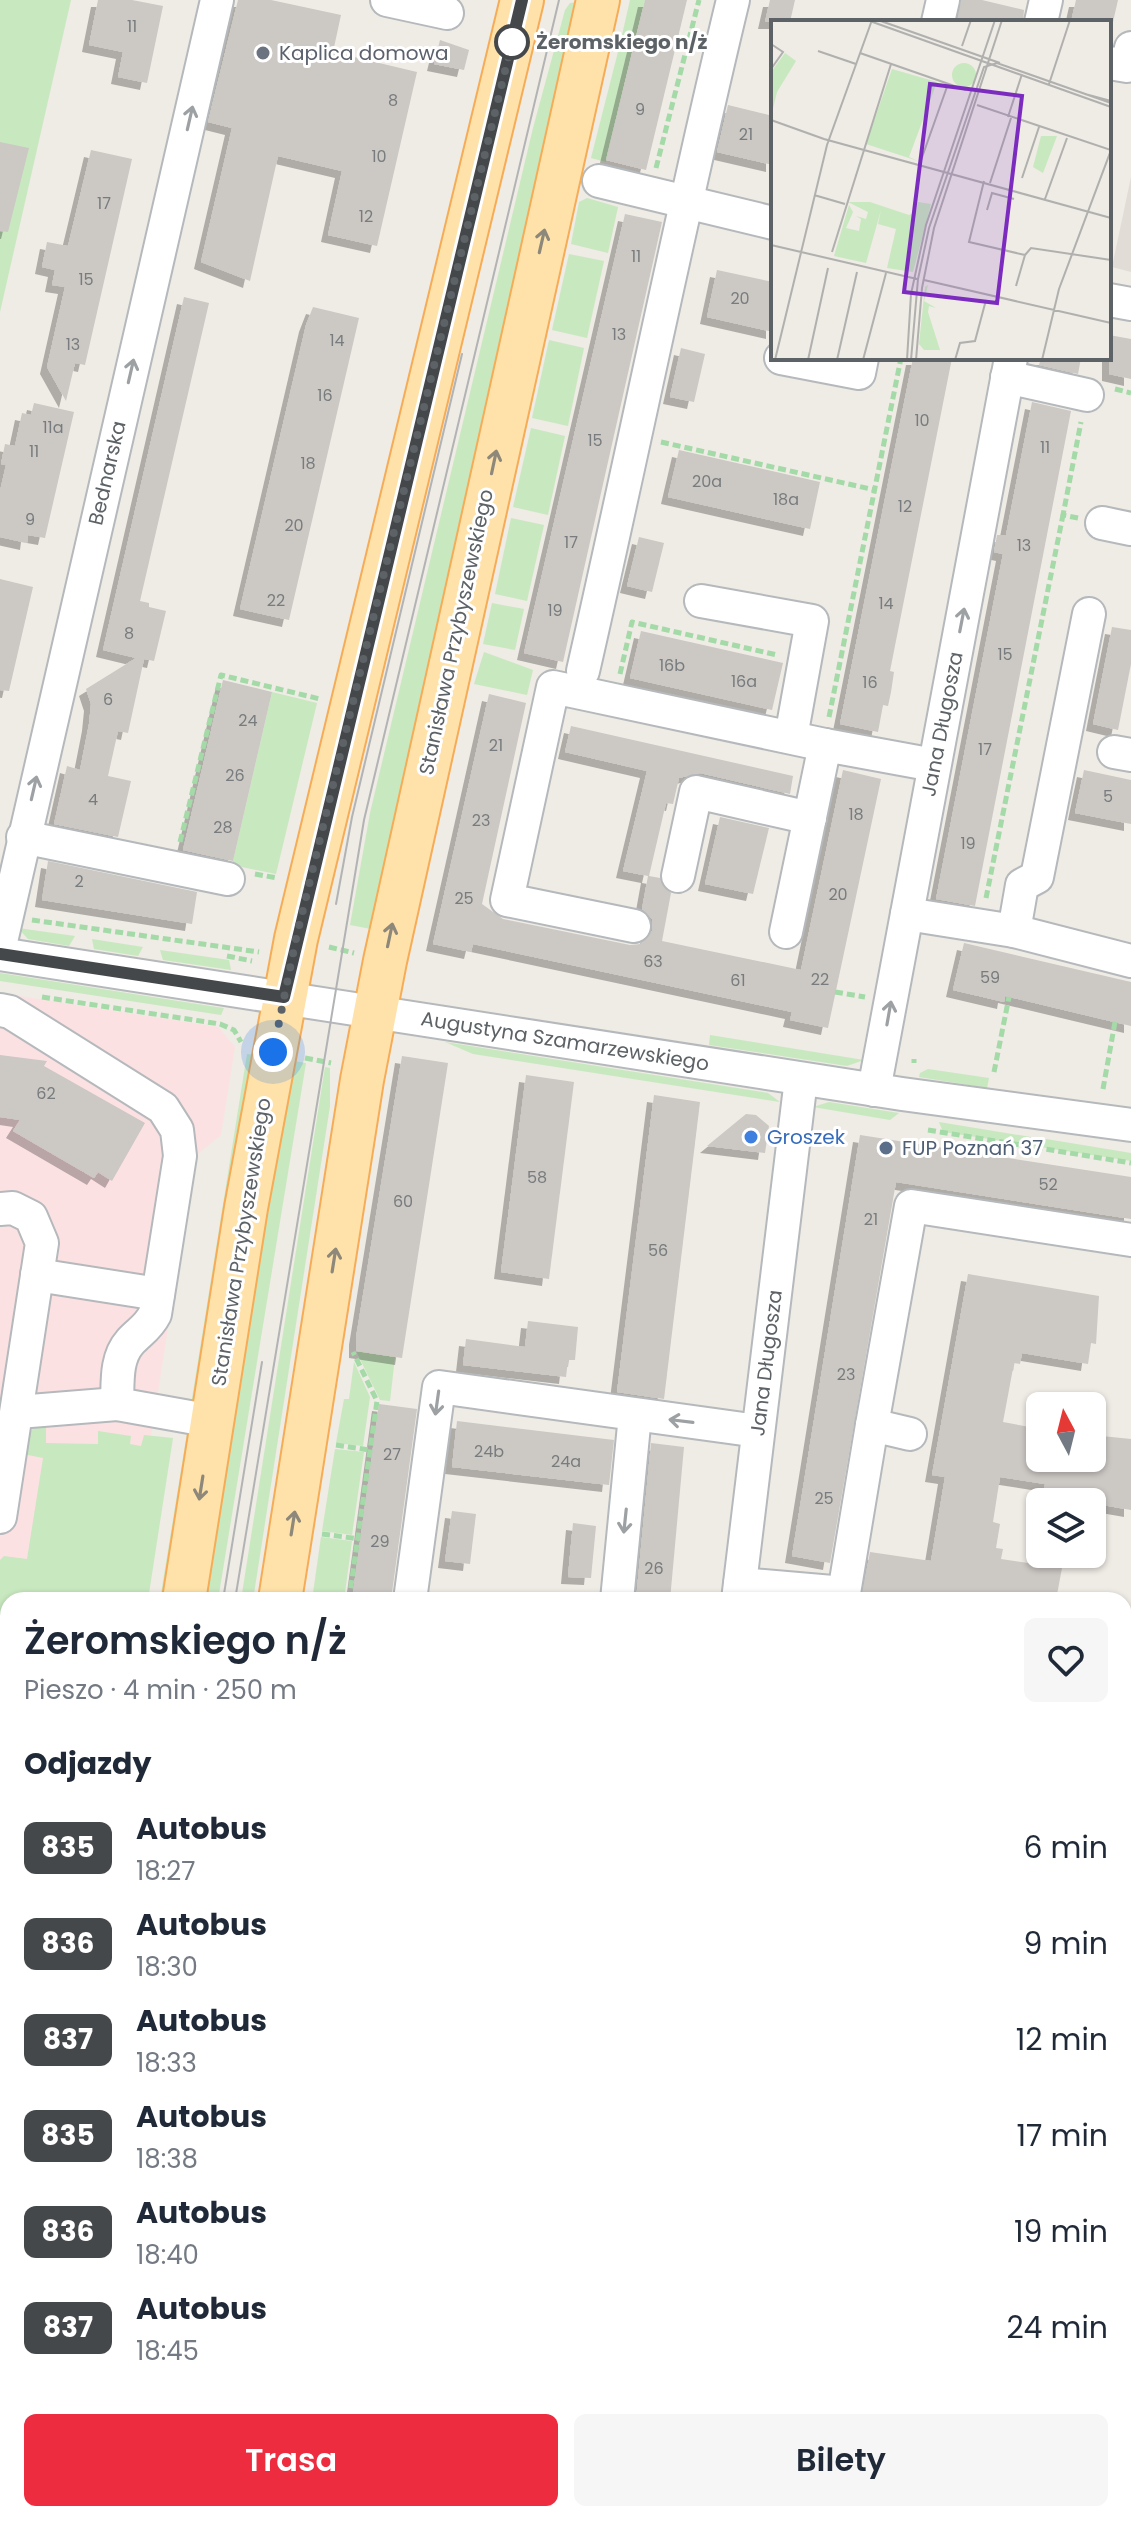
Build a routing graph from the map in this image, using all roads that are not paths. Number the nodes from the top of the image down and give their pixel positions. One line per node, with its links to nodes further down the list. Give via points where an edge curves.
1 (217, 0): 28 (street, Bednarska, one-way to 1)
2 (387, 0): 8 (street)
3 (522, 0): 38 (main road, Stanisława Przybyszewskiego)
4 (598, 0): 40 (main road, Stanisława Przybyszewskiego, one-way to 4)
5 (714, 0): 13 (street)
6 (733, 0): 13 (street)
7 (943, 0): 9 (street)
8 (447, 13)
9 (938, 20)
10 (1131, 48): 11 (street, via 1127,66)
11 (1111, 63)
12 (599, 181): 13 (street)
13 (668, 192): 14 (street); 23 (street, via 637,437)
14 (771, 222)
15 (1111, 300): 16 (street)
16 (1131, 304)
17 (791, 360): 18 (street, via 859,373)
18 (862, 360)
19 (1009, 367): 20 (street); 26 (street, Jana Długosza, one-way to 19)
20 (1087, 395)
21 (701, 601): 24 (street, via 812,621)
22 (1089, 614): 33 (street, via 1037,877 1022,885)
23 (583, 671)
24 (791, 737): 25 (street); 32 (street, via 553,687 507,900)
25 (826, 737): 26 (street); 27 (street)
26 (934, 765): 31 (street, Jana Długosza)
27 (810, 818): 30 (street, via 696,792); 34 (street)
28 (23, 837): 29 (street); 35 (street, Bednarska)
29 (238, 876)
30 (678, 876)
31 (907, 914): 33 (street); 42 (street, Jana Długosza, one-way to 31)
32 (634, 926)
33 (1014, 931): 37 (street)
34 (786, 932)
35 (0, 946)
36 (0, 954): 38 (street, Augustyna Szamarzewskiego)
37 (1131, 961)
38 (284, 997): 40 (street, Augustyna Szamarzewskiego); 51 (main road, Stanisława Przybyszewskiego)
39 (13, 1002): 47 (street, via 10,1012 163,1108 177,1130 180,1156)
40 (375, 1011): 41 (street, Augustyna Szamarzewskiego); 57 (main road, Stanisława Przybyszewskiego, one-way to 40)
41 (801, 1079): 42 (street, Augustyna Szamarzewskiego); 53 (street, Jana Długosza)
42 (874, 1090): 43 (street, Augustyna Szamarzewskiego)
43 (1131, 1125)
44 (0, 1209): 46 (street, via 23,1211 37,1224 42,1243)
45 (1131, 1240): 52 (street, via 911,1206)
46 (37, 1275): 47 (street); 49 (street)
47 (158, 1294): 48 (street, via 147,1329 119,1360)
48 (117, 1404): 49 (street); 51 (street)
49 (18, 1412): 55 (street)
50 (635, 1415): 53 (street, one-way to 50); 58 (street, one-way to 58, via 439,1387); 59 (street, one-way to 59)
51 (212, 1421): 56 (main road, Stanisława Przybyszewskiego, one-way to 56)
52 (872, 1425): 54 (street); 61 (street)
53 (758, 1431): 60 (street, Jana Długosza)
54 (910, 1434)
55 (0, 1517)
56 (185, 1592)
57 (281, 1592)
58 (411, 1592)
59 (618, 1592)
60 (739, 1592)
61 (845, 1592)

